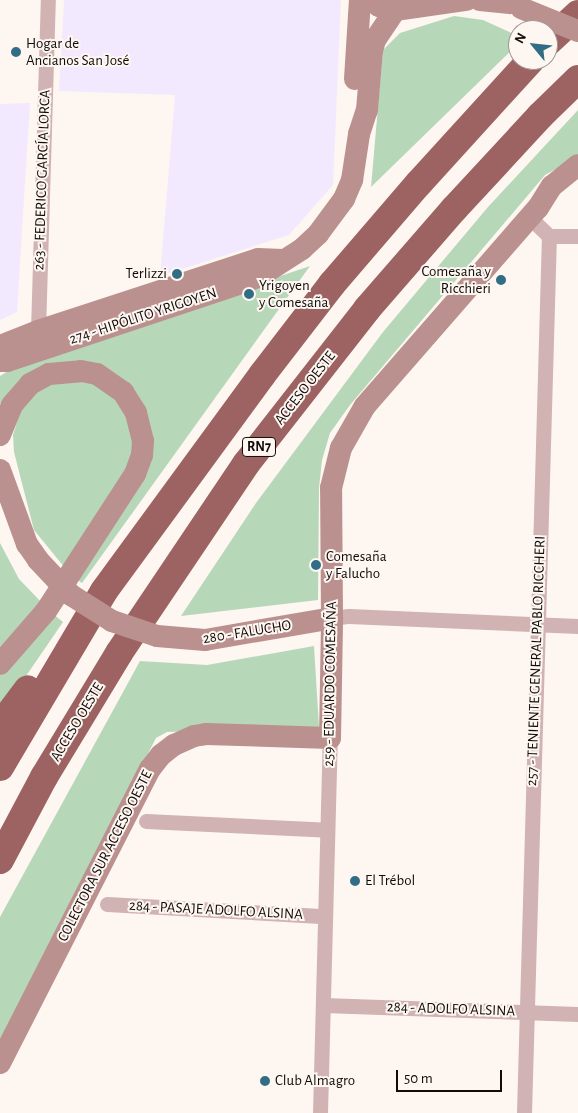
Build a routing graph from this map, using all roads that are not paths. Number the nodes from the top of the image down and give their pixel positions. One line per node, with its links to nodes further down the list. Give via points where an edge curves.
1 (48, 0): 20 (street, 263 - FEDERICO GARCÍA LORCA)
2 (360, 0): 13 (street, via 352,109)
3 (372, 0): 7 (street, via 379,6)
4 (466, 0): 7 (street)
5 (480, 0): 6 (street)
6 (512, 4): 9 (street, bridge)
7 (402, 6): 13 (street, via 375,40 367,110)
8 (578, 14): 10 (highway)
9 (578, 31)
10 (558, 33)
11 (522, 70): 25 (highway, RN7, via 419,182 332,284 196,462)
12 (578, 79): 33 (highway, ACCESO OESTE / RN7, via 454,209 367,309 298,396 180,560)
13 (359, 134): 19 (street, 274 - HIPÓLITO YRIGOYEN, via 352,180 344,199 318,234)
14 (578, 165): 16 (street, via 552,186)
15 (578, 183): 16 (street)
16 (533, 212): 17 (street); 26 (street, 259 - EDUARDO COMESAÑA, via 365,406 351,428 335,466 330,488)
17 (549, 236): 18 (street); 27 (street, 257 - TENIENTE GENERAL PABLO RICCHERI)
18 (578, 236)
19 (283, 260): 20 (street, 274 - HIPÓLITO YRIGOYEN, via 258,259); 22 (street, 274 - HIPÓLITO YRIGOYEN, via 245,282)
20 (38, 331): 21 (street, 274 - HIPÓLITO YRIGOYEN)
21 (0, 346)
22 (0, 361)
23 (0, 435): 29 (street, via 12,405 30,384 50,374 81,370 98,374 123,392 136,413 143,442 135,474 46,611)
24 (0, 470): 26 (street, 280 - FALUCHO, bridge, via 27,544 38,560 71,595 112,621 157,636 206,640)
25 (104, 591): 30 (highway); 32 (highway, RN7)
26 (332, 618): 27 (street, 280 - FALUCHO, via 349,616); 31 (street, 259 - EDUARDO COMESAÑA)
27 (537, 625): 28 (street, 280 - FALUCHO); 41 (street, 257 - TENIENTE GENERAL PABLO RICCHERI)
28 (578, 626)
29 (0, 664)
30 (0, 726)
31 (330, 738): 35 (street, 259 - EDUARDO COMESAÑA); 43 (street, COLECTORA SUR ACCESO OESTE, via 206,734 174,745 160,755)
32 (0, 767)
33 (44, 777): 36 (highway, ACCESO OESTE / RN7); 37 (highway)
34 (146, 821): 35 (street)
35 (327, 830): 39 (street, 259 - EDUARDO COMESAÑA)
36 (0, 860)
37 (0, 883)
38 (107, 904): 39 (street, 284 - PASAJE ADOLFO ALSINA)
39 (325, 916): 40 (street, 259 - EDUARDO COMESAÑA)
40 (323, 1005): 41 (street, 284 - ADOLFO ALSINA); 44 (street, 259 - EDUARDO COMESAÑA)
41 (527, 1012): 42 (street, 284 - ADOLFO ALSINA); 45 (street, 257 - TENIENTE GENERAL PABLO RICCHERI)
42 (578, 1014)
43 (0, 1062)
44 (320, 1113)
45 (524, 1113)

